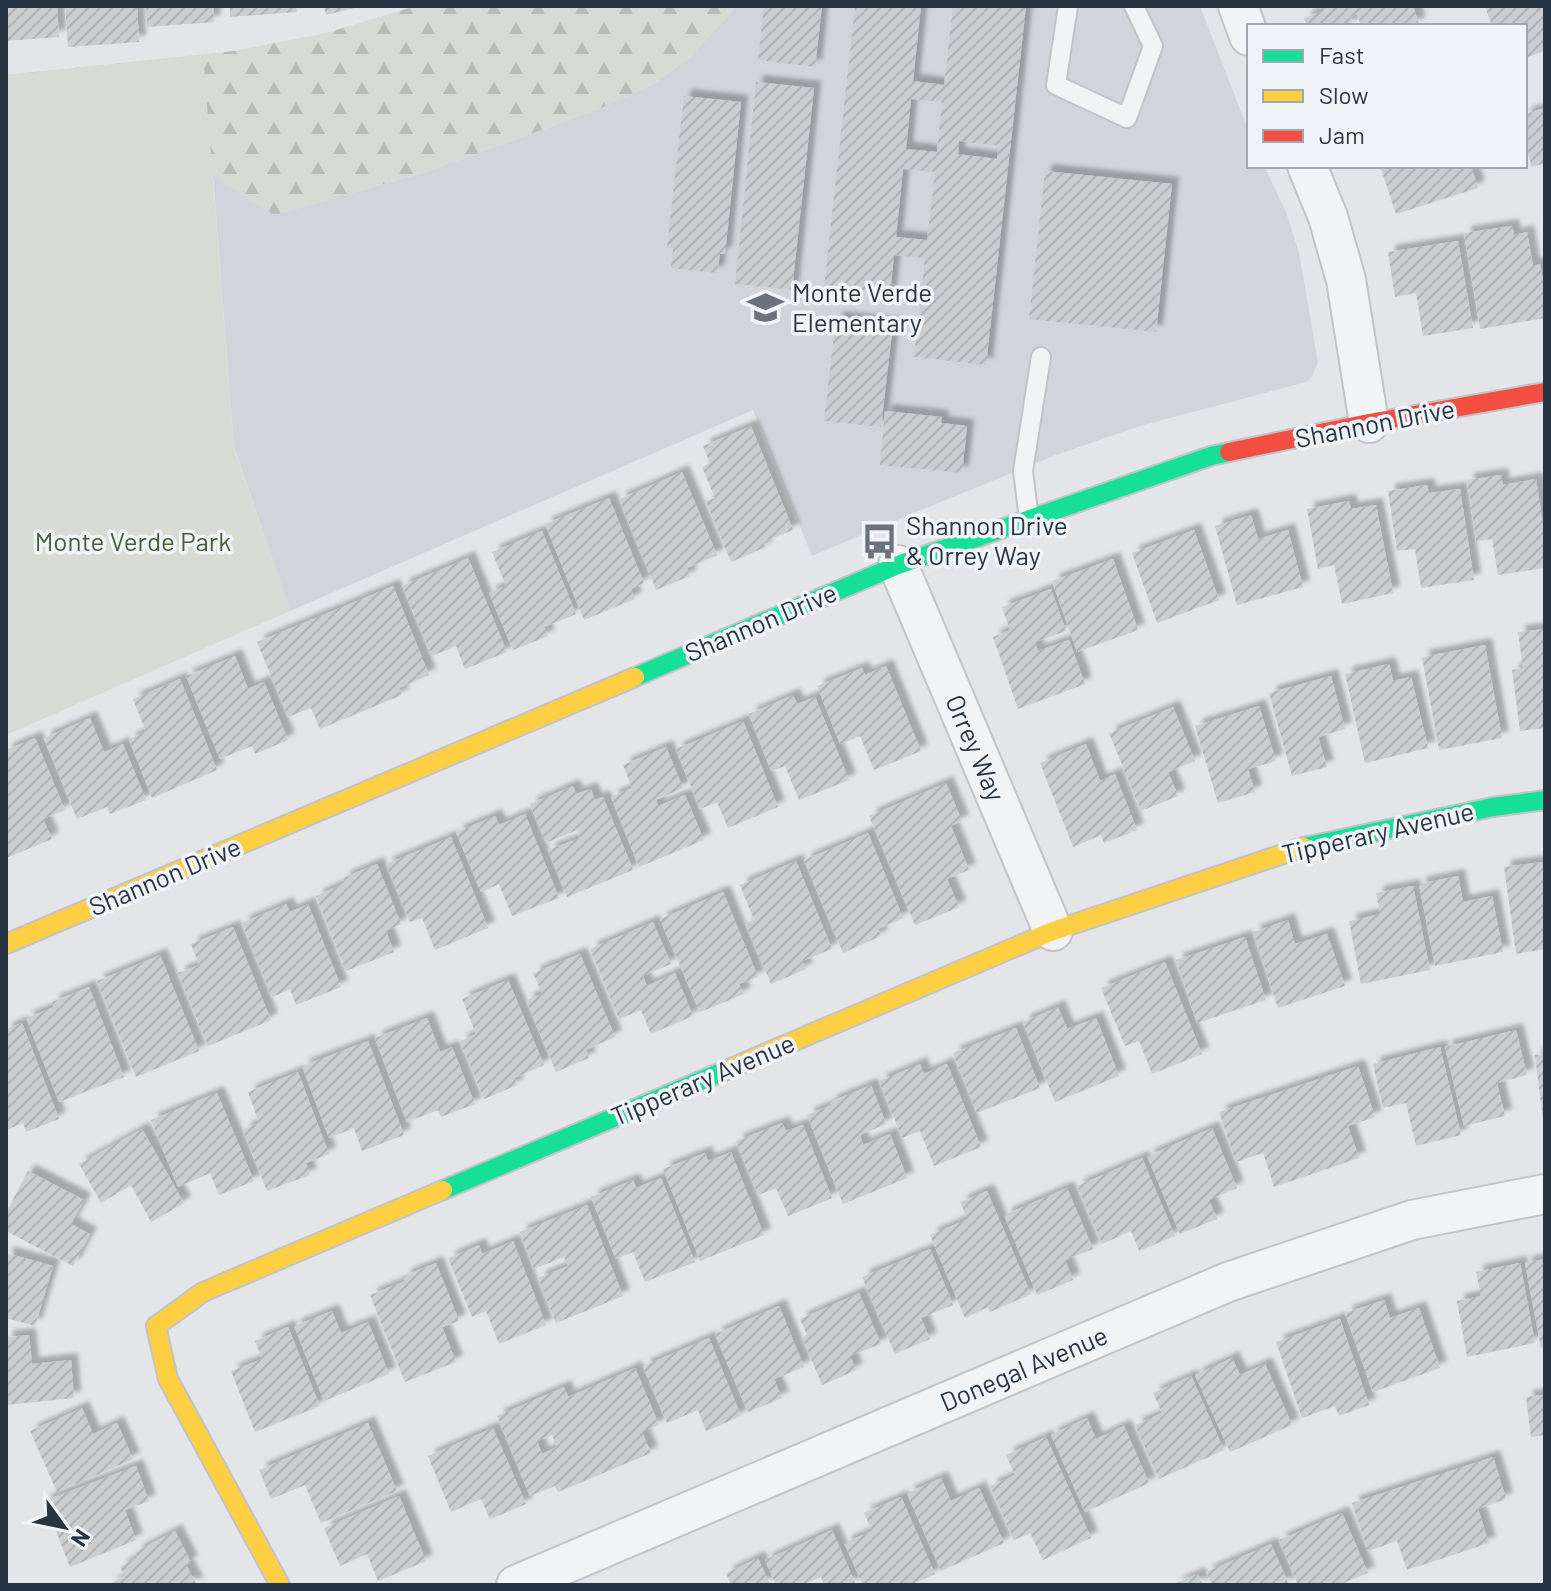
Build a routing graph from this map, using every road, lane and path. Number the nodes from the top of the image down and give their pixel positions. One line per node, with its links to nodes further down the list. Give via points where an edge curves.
1 (1068, 6): 2 (lane, via 1056,85 1127,118 1153,46)
2 (1134, 6)
3 (1238, 6): 4 (street)
4 (1247, 31)
5 (1308, 168): 8 (street, via 1346,280)
6 (1041, 357): 9 (lane, via 1023,471)
7 (1545, 392): 8 (street, Shannon Drive)
8 (1369, 423): 9 (street, Shannon Drive, via 1211,456)
9 (1029, 519): 10 (street, Shannon Drive)
10 (898, 565): 12 (street, Orrey Way); 13 (street, Shannon Drive)
11 (1545, 800): 12 (street, Tipperary Avenue, via 1312,844)
12 (1053, 931): 15 (street, Tipperary Avenue, via 203,1292 156,1326 168,1379)
13 (6, 944)
14 (1545, 1194): 16 (street, Donegal Avenue, via 1412,1220 1228,1282)
15 (280, 1585)
16 (516, 1585)

